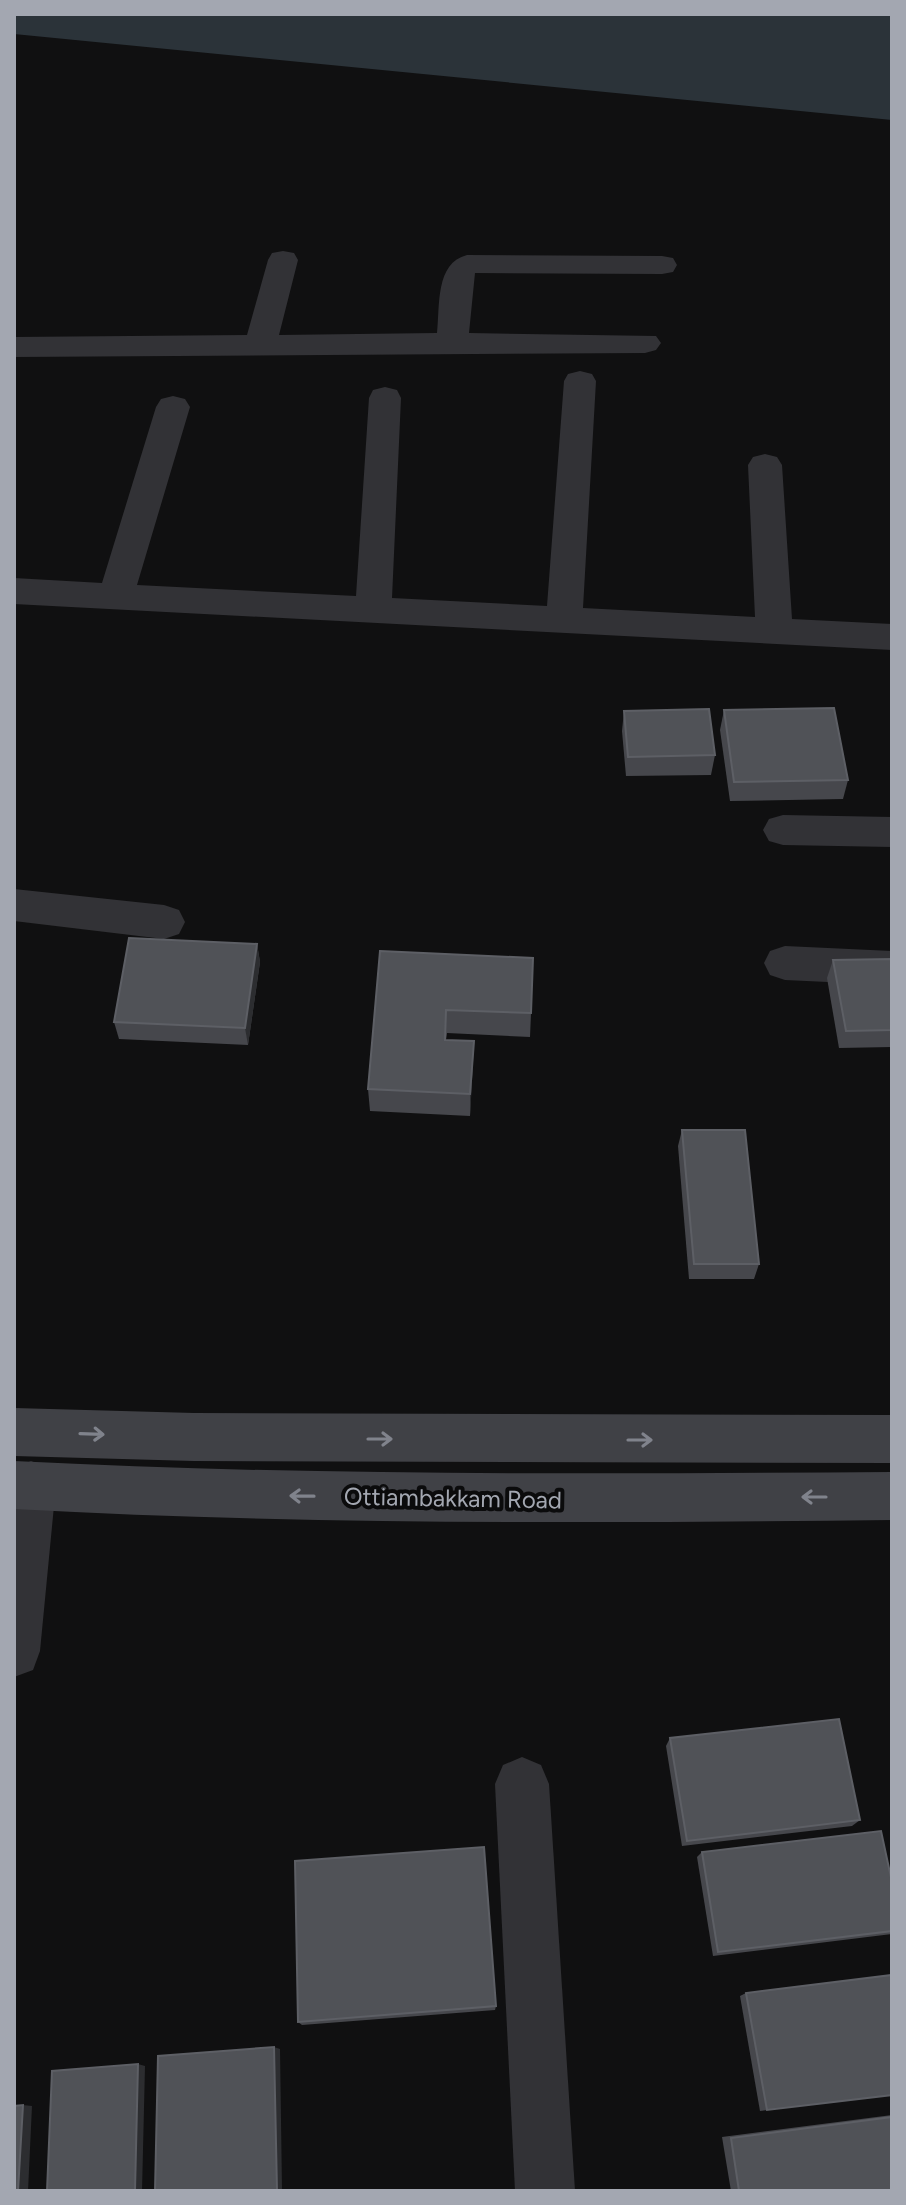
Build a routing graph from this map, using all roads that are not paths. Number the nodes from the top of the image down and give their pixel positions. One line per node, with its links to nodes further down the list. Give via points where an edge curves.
1 (283, 260): 5 (street)
2 (662, 265): 3 (street, via 467,264 460,271)
3 (452, 343): 4 (street); 5 (street)
4 (645, 343)
5 (260, 344): 6 (street)
6 (14, 347)
7 (580, 381): 14 (street)
8 (385, 398): 13 (street)
9 (173, 407): 12 (street)
10 (765, 465): 15 (street)
11 (14, 591): 12 (street)
12 (116, 596): 13 (street)
13 (373, 610): 14 (street)
14 (564, 620): 15 (street)
15 (774, 631): 16 (street)
16 (892, 637)
17 (783, 830): 18 (street)
18 (892, 832)
19 (14, 905): 20 (street)
20 (164, 922)
21 (785, 963): 22 (street)
22 (892, 968)
23 (14, 1432): 24 (street, one-way to 24, via 255,1438)
24 (892, 1439)
25 (23, 1485): 26 (street, Ottiambakkam Road, one-way to 25, via 539,1499 188,1494); 27 (street)
26 (892, 1496)
27 (14, 1651)
28 (522, 1784): 29 (street)
29 (545, 2191)

